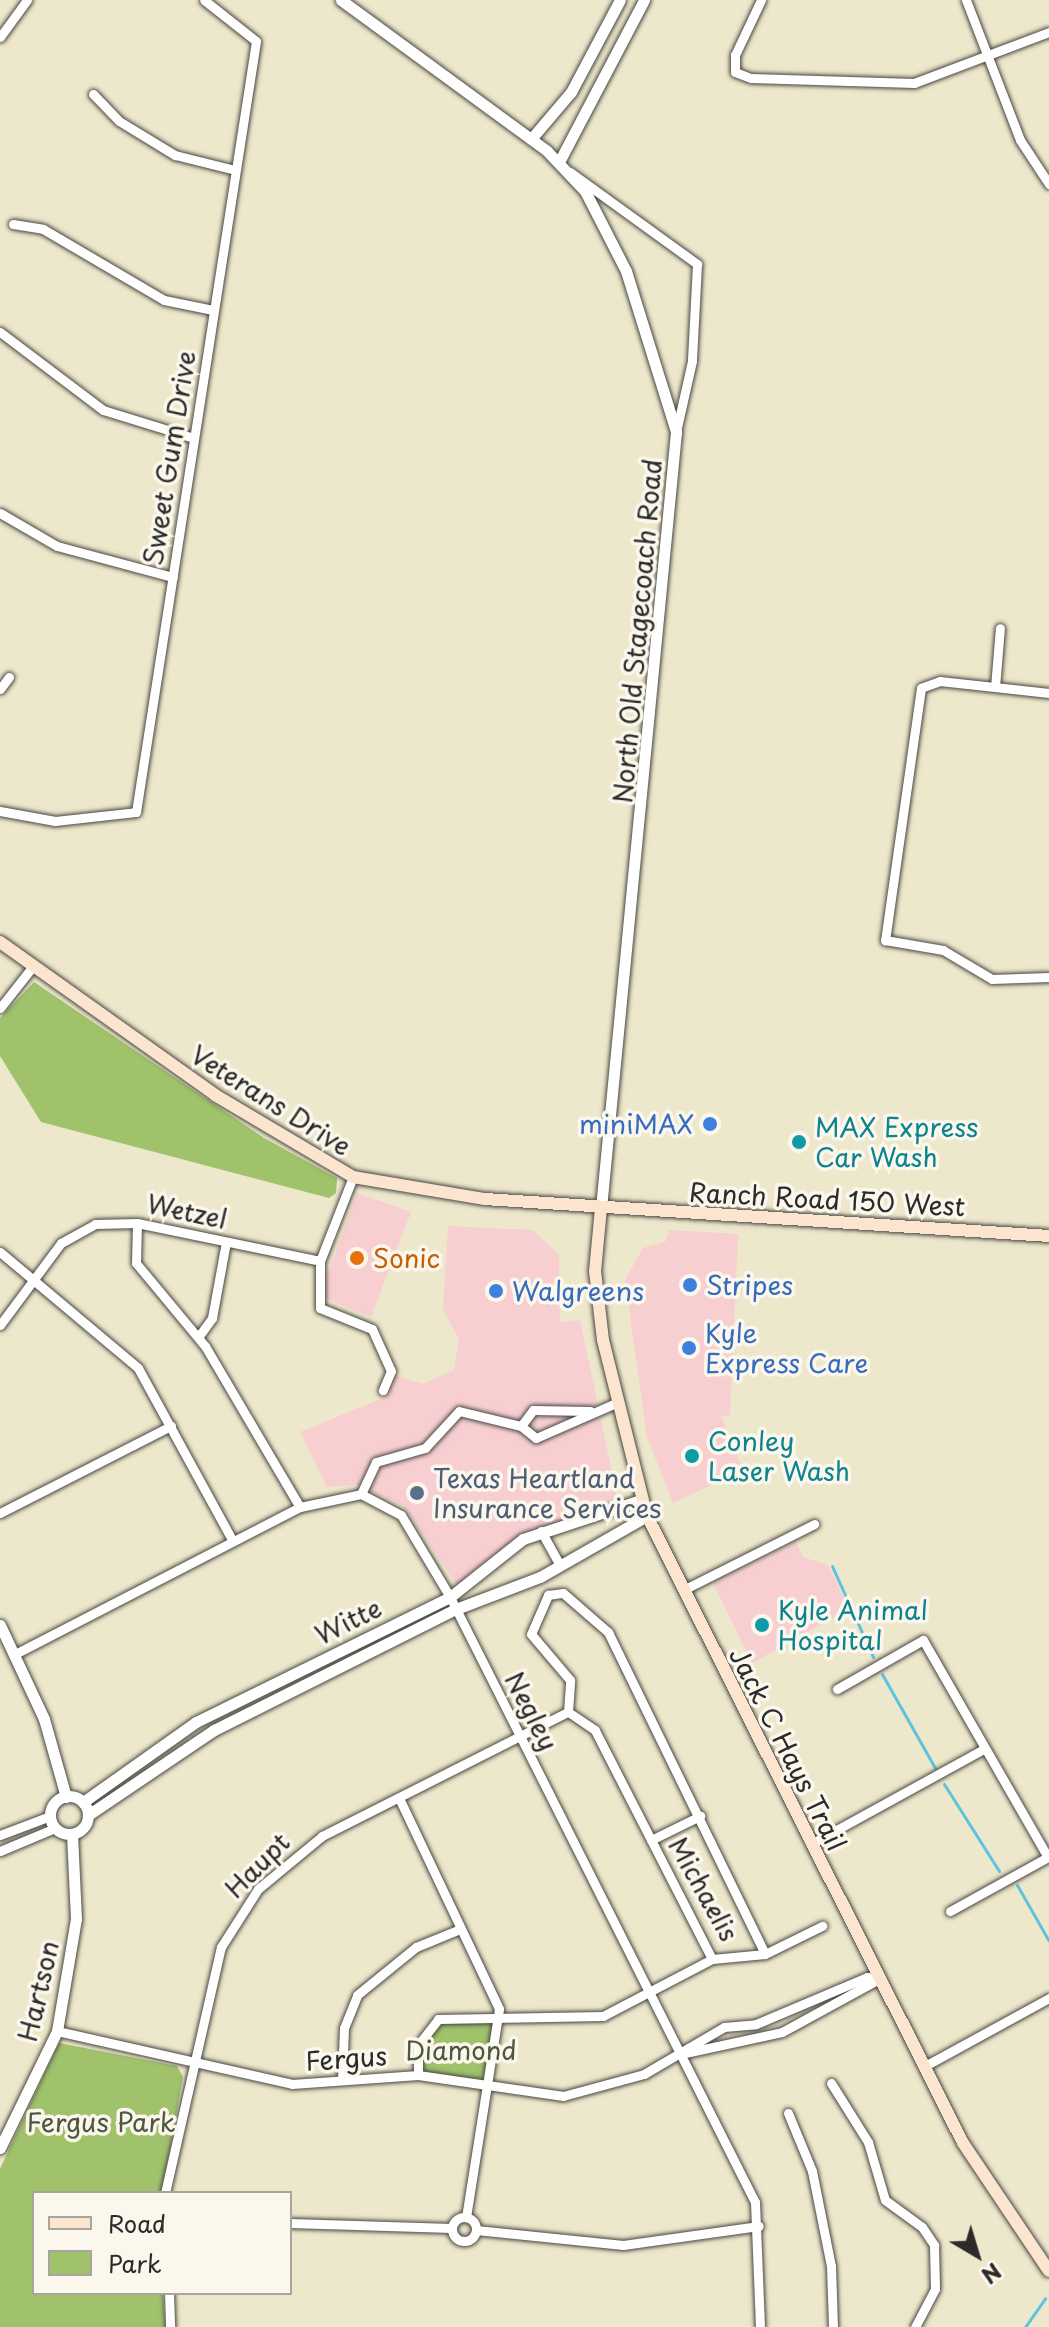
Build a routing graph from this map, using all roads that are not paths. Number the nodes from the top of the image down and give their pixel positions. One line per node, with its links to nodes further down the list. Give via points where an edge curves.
1 (27, 0): 9 (street)
2 (204, 0): 14 (street, Sweet Gum Drive, via 256,41)
3 (341, 0): 12 (street, North Old Stagecoach Road)
4 (620, 0): 12 (street, via 571,92)
5 (644, 0): 13 (street)
6 (761, 0): 10 (street, via 735,55 735,72 751,78 914,83)
7 (966, 0): 10 (street)
8 (1049, 32): 10 (street)
9 (0, 37)
10 (986, 59): 16 (street, via 1028,156)
11 (93, 94): 14 (street, via 119,121 175,155)
12 (531, 139): 13 (street, North Old Stagecoach Road)
13 (559, 162): 15 (street, North Old Stagecoach Road)
14 (235, 170): 18 (street, Sweet Gum Drive)
15 (570, 172): 20 (street, North Old Stagecoach Road, via 626,271); 20 (street, via 697,264 692,361)
16 (1049, 184)
17 (13, 224): 18 (street, via 43,229 164,300)
18 (213, 310): 21 (street, Sweet Gum Drive)
19 (0, 332): 21 (street, via 103,410)
20 (676, 432): 35 (street, North Old Stagecoach Road, via 666,597)
21 (194, 438): 23 (street, Sweet Gum Drive)
22 (0, 513): 23 (street, via 57,546)
23 (173, 577): 29 (street, Sweet Gum Drive, via 136,812 55,821)
24 (1000, 628): 26 (street)
25 (9, 677): 27 (street)
26 (995, 687): 28 (street); 32 (street, via 931,681 921,688 885,940 943,950 1002,982)
27 (0, 689)
28 (1049, 693)
29 (0, 811)
30 (0, 942): 31 (main road, Veterans Drive)
31 (33, 966): 33 (street); 34 (main road, Veterans Drive, via 215,1095)
32 (1049, 977)
33 (0, 1008)
34 (353, 1177): 35 (main road, Veterans Drive, via 485,1199); 40 (street)
35 (601, 1208): 37 (main road, Ranch Road 150 West); 45 (main road, Jack C Hays Trail, via 595,1271)
36 (137, 1223): 38 (street, Wetzel); 41 (street, Wetzel, via 79,1230); 43 (street, via 136,1263)
37 (1049, 1236)
38 (226, 1242): 40 (street, Wetzel); 43 (street, via 212,1318)
39 (0, 1252): 41 (street)
40 (320, 1261): 44 (street, via 320,1308 372,1329 391,1371)
41 (36, 1277): 42 (street, Wetzel); 47 (street, via 138,1368)
42 (0, 1325)
43 (199, 1336): 51 (street)
44 (383, 1390)
45 (614, 1404): 46 (street); 50 (main road, Jack C Hays Trail)
46 (590, 1411): 48 (street, via 533,1410); 48 (street, via 536,1438)
47 (171, 1426): 52 (street); 56 (street)
48 (521, 1426): 49 (street, via 459,1411 425,1448 376,1462)
49 (361, 1494): 51 (street); 61 (street, Negley, via 401,1515)
50 (641, 1500): 53 (main road, Jack C Hays Trail); 55 (street, Witte)
51 (300, 1507): 56 (street)
52 (0, 1513)
53 (647, 1516): 57 (street, Witte); 59 (main road, Jack C Hays Trail)
54 (814, 1524): 59 (street)
55 (541, 1531): 57 (street); 61 (street, Witte)
56 (232, 1540): 64 (street)
57 (559, 1564): 58 (street, Witte)
58 (540, 1577): 60 (street); 62 (street, Witte)
59 (683, 1590): 83 (main road, Jack C Hays Trail)
60 (548, 1595): 68 (street, via 531,1634 570,1680); 78 (street, Michaelis, via 574,1599 608,1632)
61 (450, 1597): 62 (street, Negley); 66 (street, Witte)
62 (456, 1609): 67 (street, Witte); 69 (street, Negley)
63 (0, 1625): 64 (street)
64 (15, 1654): 73 (street)
65 (837, 1689): 71 (street, via 923,1640)
66 (253, 1693): 67 (street); 70 (street, Witte)
67 (259, 1707): 72 (street, Witte)
68 (568, 1712): 69 (street, Haupt); 82 (street, Michaelis, via 595,1730)
69 (520, 1736): 74 (street, Haupt); 92 (street, Negley)
70 (164, 1747): 72 (street); 75 (street, Witte)
71 (984, 1749): 83 (street); 85 (street)
72 (173, 1758): 76 (street, Witte)
73 (66, 1797): 75 (street); 77 (street)
74 (399, 1798): 88 (street); 97 (street, Haupt, via 294,1855 236,1916)
75 (83, 1802): 76 (street)
76 (88, 1815): 80 (street)
77 (50, 1816): 79 (street); 81 (street)
78 (700, 1816): 82 (street); 89 (street, Michaelis)
79 (55, 1828): 80 (street); 84 (street)
80 (72, 1834): 95 (street, Hartson, via 75,1934)
81 (0, 1835)
82 (651, 1840): 90 (street, Michaelis)
83 (811, 1844): 91 (main road, Jack C Hays Trail)
84 (0, 1851)
85 (1048, 1857): 86 (street)
86 (950, 1911)
87 (822, 1926): 89 (street)
88 (460, 1929): 94 (street); 100 (street, via 416,1947 357,1995 344,2028)
89 (765, 1954): 90 (street, Michaelis)
90 (712, 1959): 92 (street)
91 (879, 1979): 96 (street, Fergus, via 782,2032); 96 (street, Fergus, via 867,1977 756,2024 724,2027); 98 (main road, Jack C Hays Trail)
92 (649, 1990): 94 (street, via 603,2016); 96 (street, Negley)
93 (1049, 1998): 98 (street)
94 (500, 2020): 99 (street, via 453,2016 426,2027); 102 (street)
95 (57, 2031): 97 (street, Fergus); 104 (street, Hartson)
96 (682, 2054): 102 (street, Fergus, via 644,2074 563,2096); 108 (street, Negley)
97 (191, 2063): 100 (street, Fergus, via 292,2084); 105 (street, Haupt)
98 (923, 2067): 111 (main road, Jack C Hays Trail, via 1011,2224)
99 (418, 2075): 100 (street, Fergus); 102 (street, Fergus)
100 (342, 2080)
101 (831, 2083): 116 (street, via 862,2129 885,2200 922,2227 934,2245 935,2289)
102 (489, 2089): 106 (street)
103 (788, 2113): 115 (street, via 812,2171 831,2266)
104 (0, 2148)
105 (165, 2191)
106 (466, 2217): 109 (street); 110 (street)
107 (292, 2223): 109 (street)
108 (759, 2226): 110 (street, via 623,2245); 114 (street, Negley)
109 (452, 2228): 110 (street, via 461,2240)
110 (476, 2230)
111 (1049, 2271)
112 (169, 2295): 113 (street)
113 (170, 2327)
114 (760, 2327)
115 (833, 2327)
116 (915, 2327)

